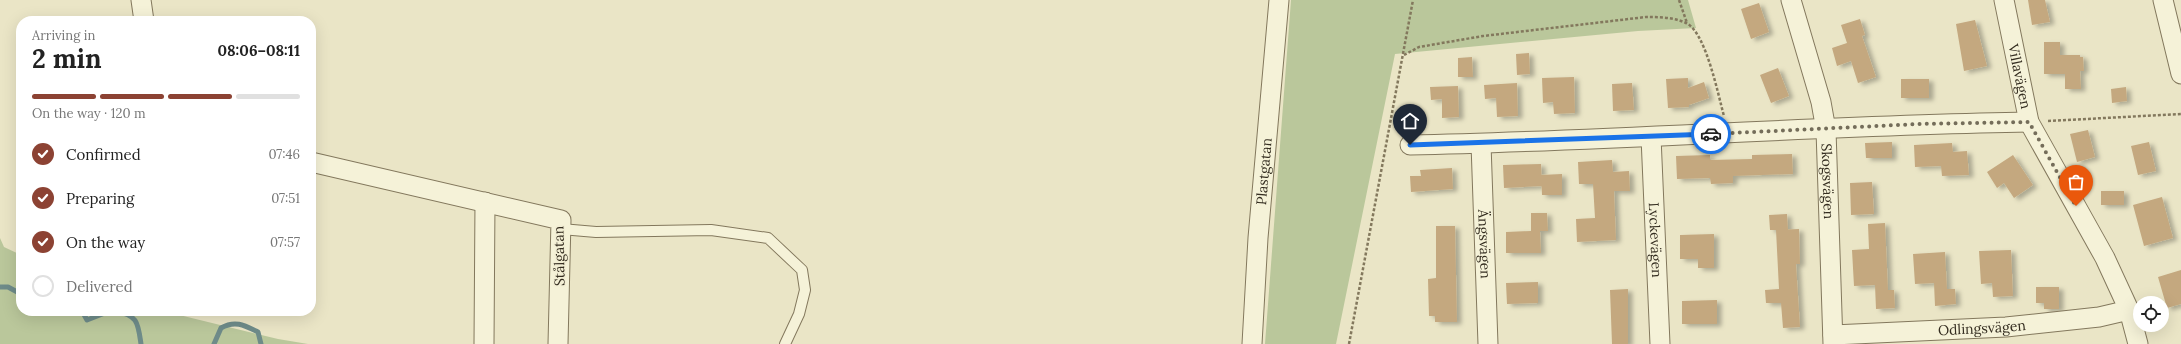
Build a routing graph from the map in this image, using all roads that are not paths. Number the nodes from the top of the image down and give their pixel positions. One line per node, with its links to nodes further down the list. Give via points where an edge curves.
1 (141, 0): 6 (street)
2 (1279, 0): 21 (street, Plastgatan, via 1258,238)
3 (1791, 0): 9 (street, Skogsvägen, via 1821,102)
4 (2004, 0): 8 (street, Villavägen)
5 (2163, 0): 7 (street)
6 (143, 16)
7 (2181, 74)
8 (2029, 122): 9 (street, via 1919,124); 16 (street, Villavägen, via 2093,234)
9 (1826, 130): 10 (street); 17 (street, Skogsvägen)
10 (1651, 137): 11 (street); 23 (street, Lyckevägen)
11 (1481, 144): 12 (street); 22 (street, Ängsvägen)
12 (1410, 145)
13 (316, 163): 14 (street, Stålgatan)
14 (484, 202): 15 (street, Stålgatan, via 561,220); 18 (street)
15 (561, 229): 19 (street, Stålgatan); 20 (lane, via 596,232 711,230 768,238 802,270 805,290 799,314)
16 (2129, 310): 17 (street, Odlingsvägen, via 2099,317 2006,327); 24 (street, Villavägen)
17 (1833, 340)
18 (484, 344)
19 (558, 344)
20 (785, 344)
21 (1252, 344)
22 (1488, 344)
23 (1660, 344)
24 (2138, 344)

